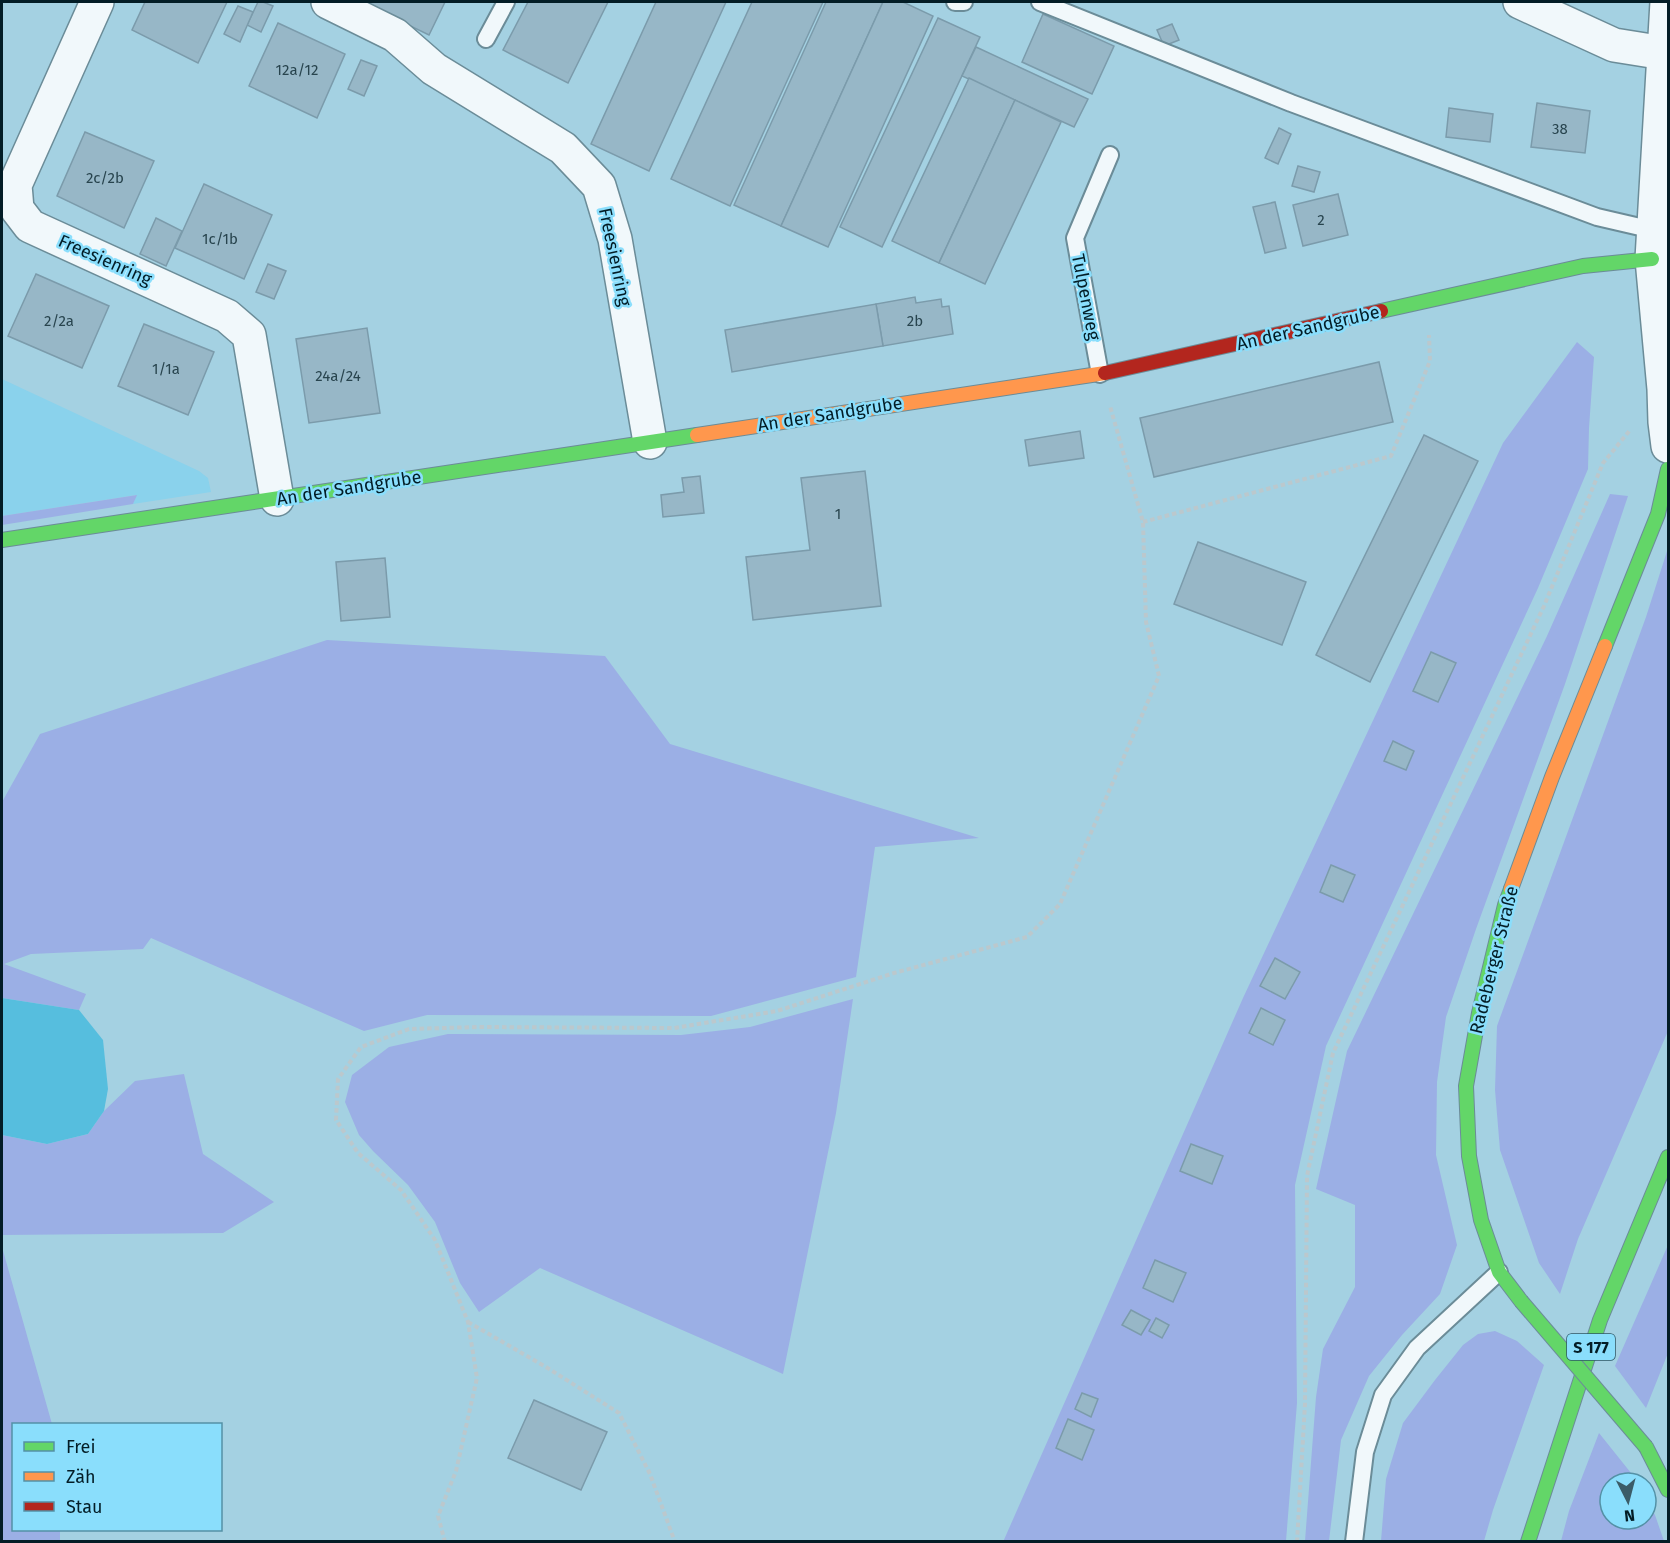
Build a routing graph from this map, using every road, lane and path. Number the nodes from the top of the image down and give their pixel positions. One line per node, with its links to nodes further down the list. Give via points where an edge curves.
1 (97, 2): 12 (street, Freesienring, via 15,185)
2 (328, 2): 17 (street, Freesienring, via 395,35 434,69 563,148 599,186 615,239)
3 (506, 2): 9 (lane)
4 (955, 2): 5 (lane)
5 (964, 2)
6 (1040, 2): 13 (lane, via 1313,111)
7 (1520, 2): 10 (street, via 1614,45)
8 (1667, 2): 10 (street)
9 (486, 39)
10 (1665, 53): 13 (street)
11 (1110, 155): 15 (lane, Tulpenweg, via 1074,238)
12 (9, 214): 20 (street, Freesienring, via 227,316 249,335)
13 (1658, 238): 14 (main road, An der Sandgrube, via 1583,266); 16 (street)
14 (1427, 301): 15 (main road, An der Sandgrube); 21 (path, via 1430,362 1391,456)
15 (1100, 374): 17 (main road, An der Sandgrube); 21 (path)
16 (1664, 388): 18 (street); 29 (path, via 1603,463 1544,606 1334,1053 1307,1176 1305,1404)
17 (650, 442): 20 (main road, An der Sandgrube)
18 (1668, 446)
19 (1668, 469): 24 (main road, Radeberger Straße, via 1658,514 1505,905 1479,1013 1466,1086 1469,1156 1481,1220)
20 (277, 499): 22 (main road, An der Sandgrube)
21 (1143, 522): 25 (path, via 1146,622 1159,676 1060,904 1027,937 894,973 777,1011 674,1028 409,1029 361,1047 338,1079 336,1120 358,1153 401,1190 435,1240)
22 (3, 535)
23 (1668, 1157): 31 (main road, S 177, via 1600,1320)
24 (1498, 1272): 26 (main road, Radeberger Straße, bridge, via 1646,1447); 30 (lane, via 1417,1348 1383,1395 1365,1452)
25 (468, 1322): 27 (path, via 477,1378 456,1471 438,1516); 28 (path, via 619,1413 650,1474)
26 (1668, 1490)
27 (445, 1542)
28 (675, 1542)
29 (1297, 1542)
30 (1354, 1542)
31 (1528, 1542)

